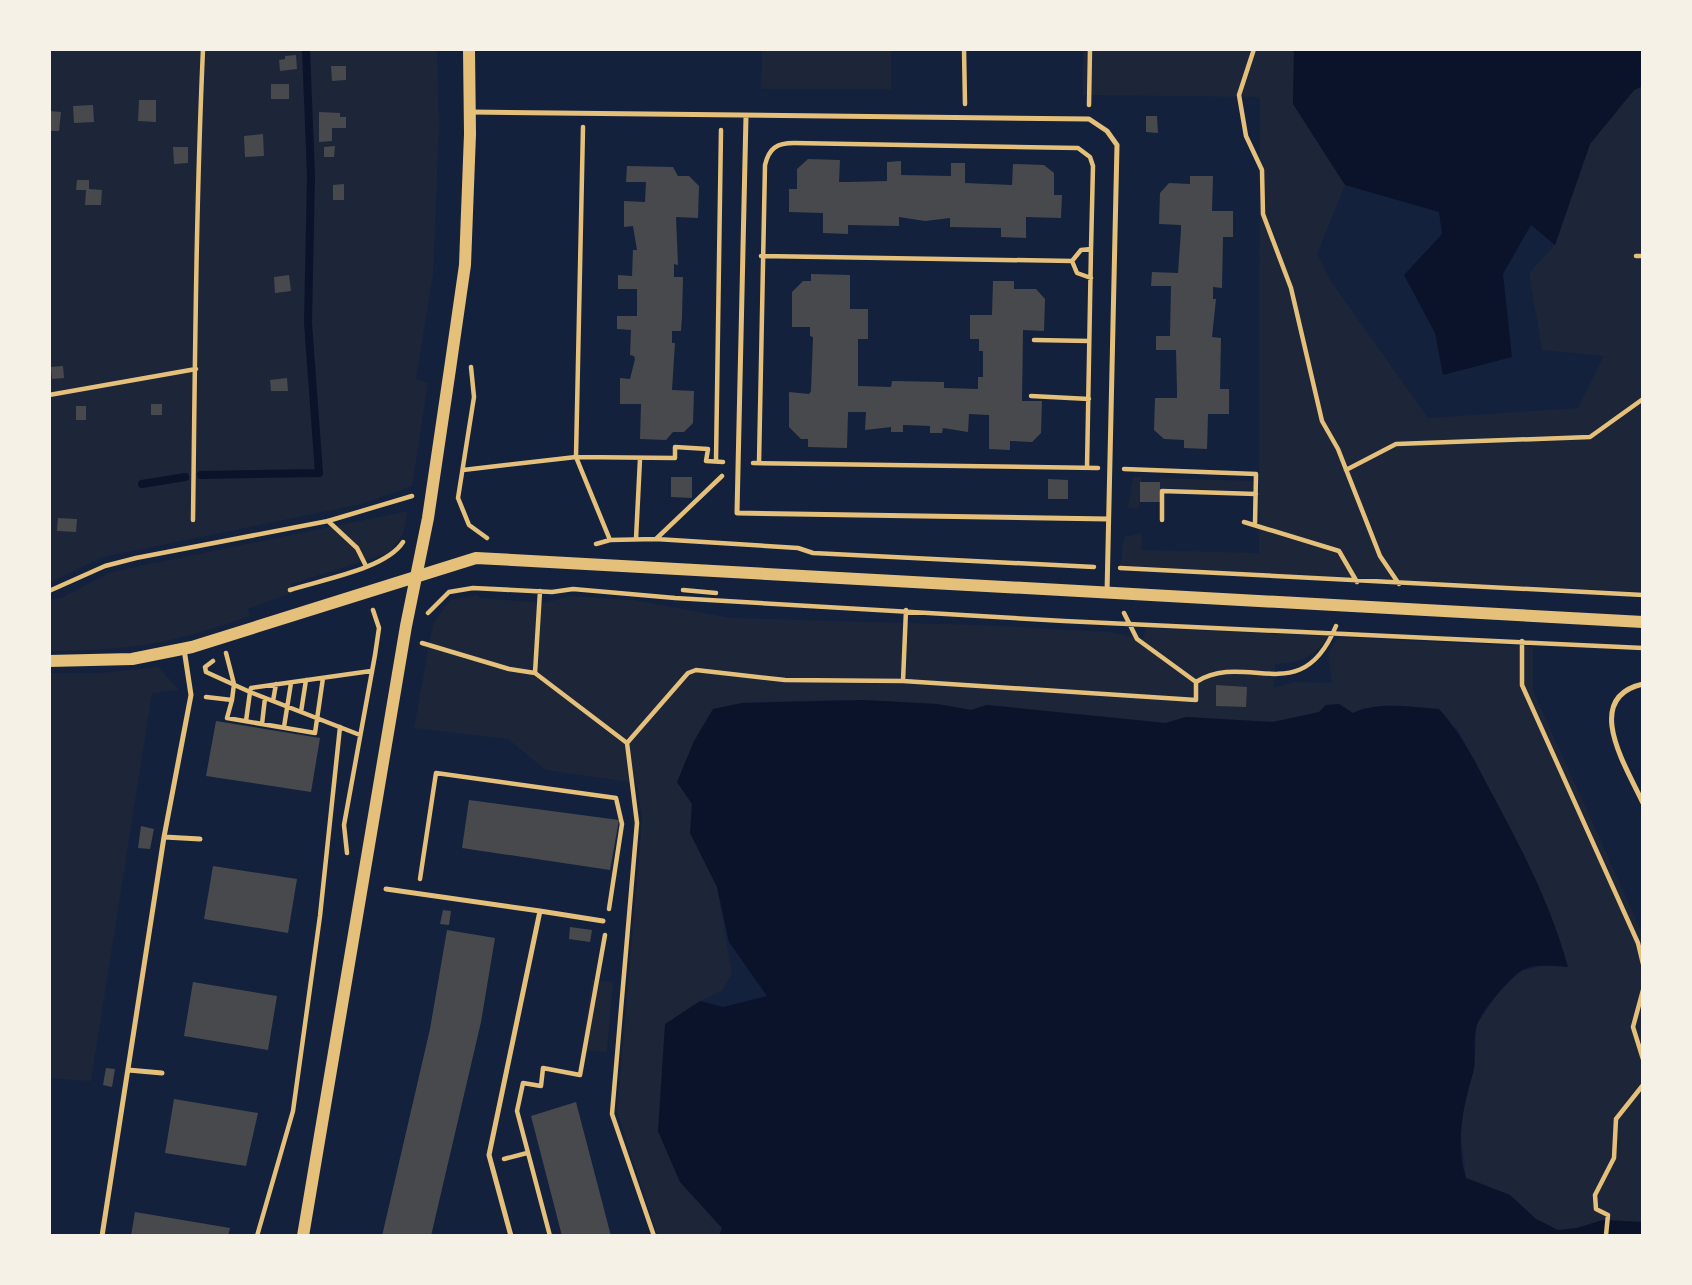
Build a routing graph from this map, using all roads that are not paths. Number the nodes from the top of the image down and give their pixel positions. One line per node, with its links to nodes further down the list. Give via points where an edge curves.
1 (469, 49): 2 (street)
2 (471, 112): 3 (lane); 5 (street, via 465,265 428,518)
3 (746, 116): 4 (lane, via 1089,120 1107,131 1117,145); 4 (lane, via 737,513)
4 (1108, 519): 6 (lane)
5 (415, 576): 6 (street, via 484,558); 8 (street); 20 (street)
6 (1107, 593): 7 (street)
7 (1643, 622)
8 (184, 649): 9 (street, via 132,659); 12 (lane, via 191,695)
9 (49, 661)
10 (1643, 684): 11 (lane, via 1622,693 1611,707 1610,722)
11 (1643, 803)
12 (164, 836): 13 (lane); 17 (lane)
13 (200, 839)
14 (386, 889): 15 (lane)
15 (540, 911): 16 (lane); 21 (lane, via 489,1155)
16 (603, 921)
17 (128, 1070): 18 (lane); 19 (lane)
18 (162, 1073)
19 (102, 1236)
20 (303, 1236)
21 (511, 1236)

